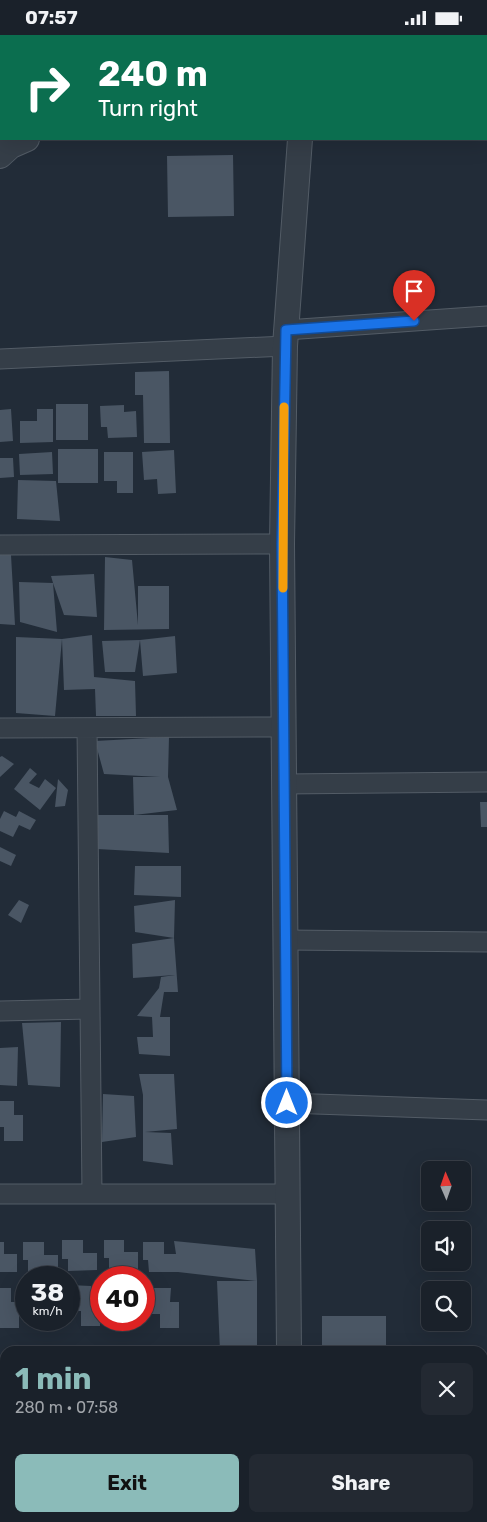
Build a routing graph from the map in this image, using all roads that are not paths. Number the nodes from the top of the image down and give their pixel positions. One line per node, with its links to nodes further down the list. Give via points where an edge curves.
1 (25, 140): 3 (street)
2 (300, 140): 5 (street)
3 (0, 156)
4 (487, 316): 5 (street)
5 (286, 338): 6 (street); 7 (street)
6 (0, 359)
7 (282, 544): 8 (street); 9 (street)
8 (0, 545)
9 (284, 727): 11 (street); 13 (street)
10 (0, 728): 11 (street)
11 (87, 728): 16 (street)
12 (487, 782): 13 (street)
13 (284, 784): 14 (street)
14 (286, 940): 15 (street); 18 (street)
15 (487, 942)
16 (90, 1009): 17 (street); 22 (street)
17 (0, 1011)
18 (287, 1103): 19 (street); 20 (street)
19 (487, 1110)
20 (288, 1193): 22 (street); 23 (street)
21 (0, 1194): 22 (street)
22 (92, 1194)
23 (289, 1346)

